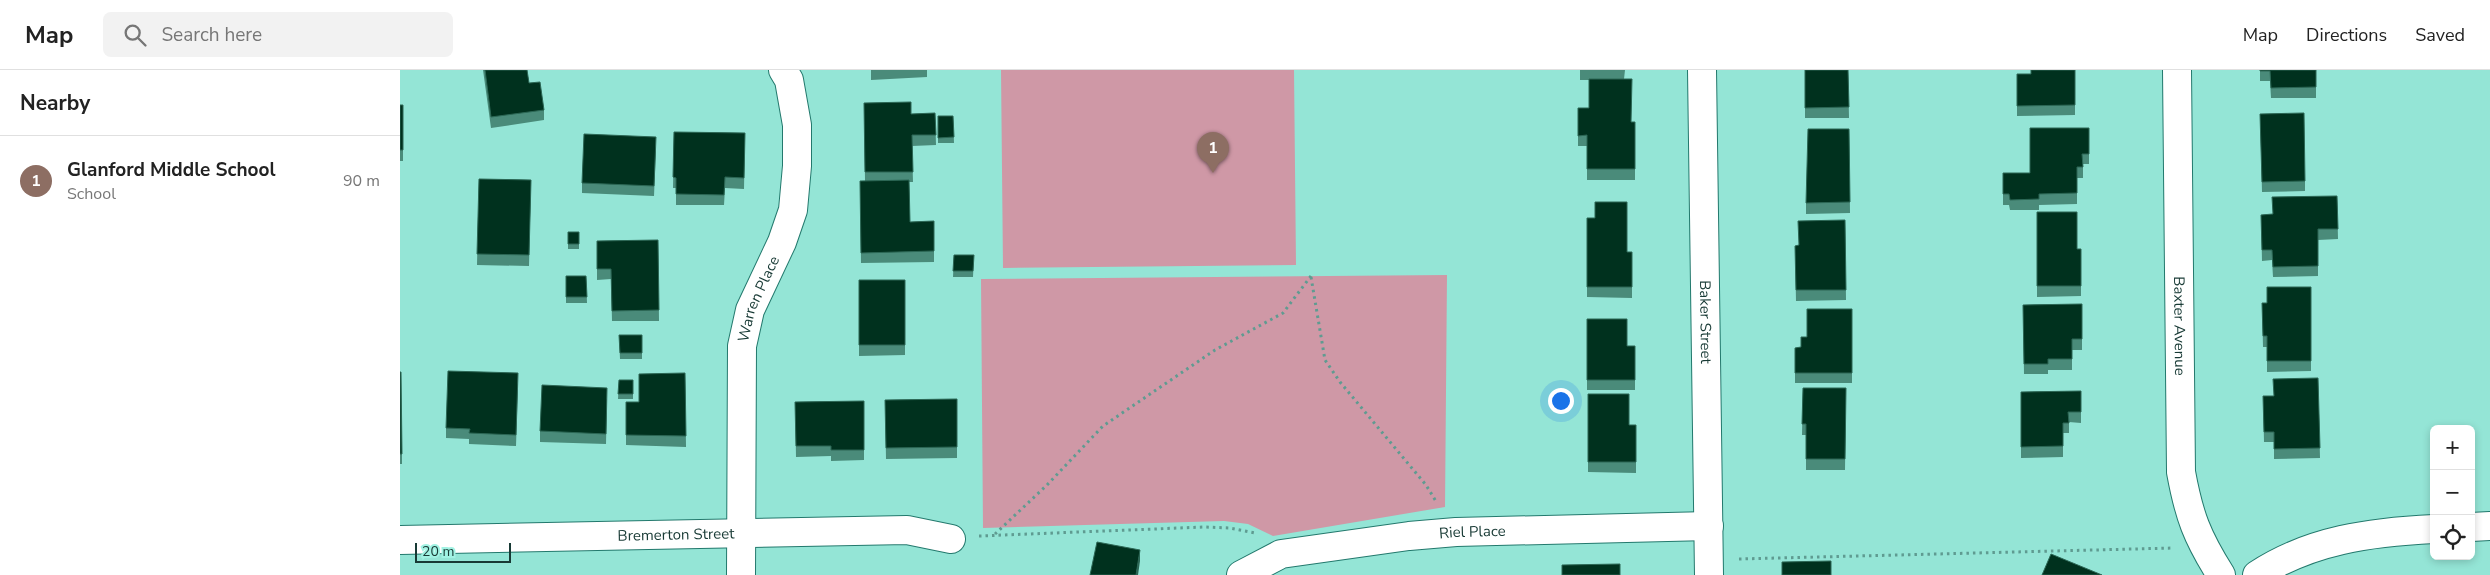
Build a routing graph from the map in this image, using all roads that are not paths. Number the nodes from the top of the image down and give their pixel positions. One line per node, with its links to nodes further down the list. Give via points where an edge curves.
1 (782, 70): 8 (street, Warren Place, via 789,80 797,125 797,166 793,210 782,242 750,310 742,346)
2 (1702, 70): 4 (street, Baker Street)
3 (2177, 70): 14 (street, Baxter Avenue, via 2181,472 2188,511 2203,548)
4 (1709, 526): 11 (street, Baker Street); 13 (street, Riel Place, via 1409,536 1281,554)
5 (2490, 526): 6 (street)
6 (2475, 527)
7 (2430, 529): 15 (street, via 2388,531 2322,545 2272,565)
8 (741, 534): 9 (street, Bremerton Street, via 907,530); 10 (street, Bremerton Street); 12 (street, Warren Place)
9 (951, 539)
10 (400, 540)
11 (1709, 567)
12 (741, 575)
13 (1241, 575)
14 (2221, 575)
15 (2257, 575)

